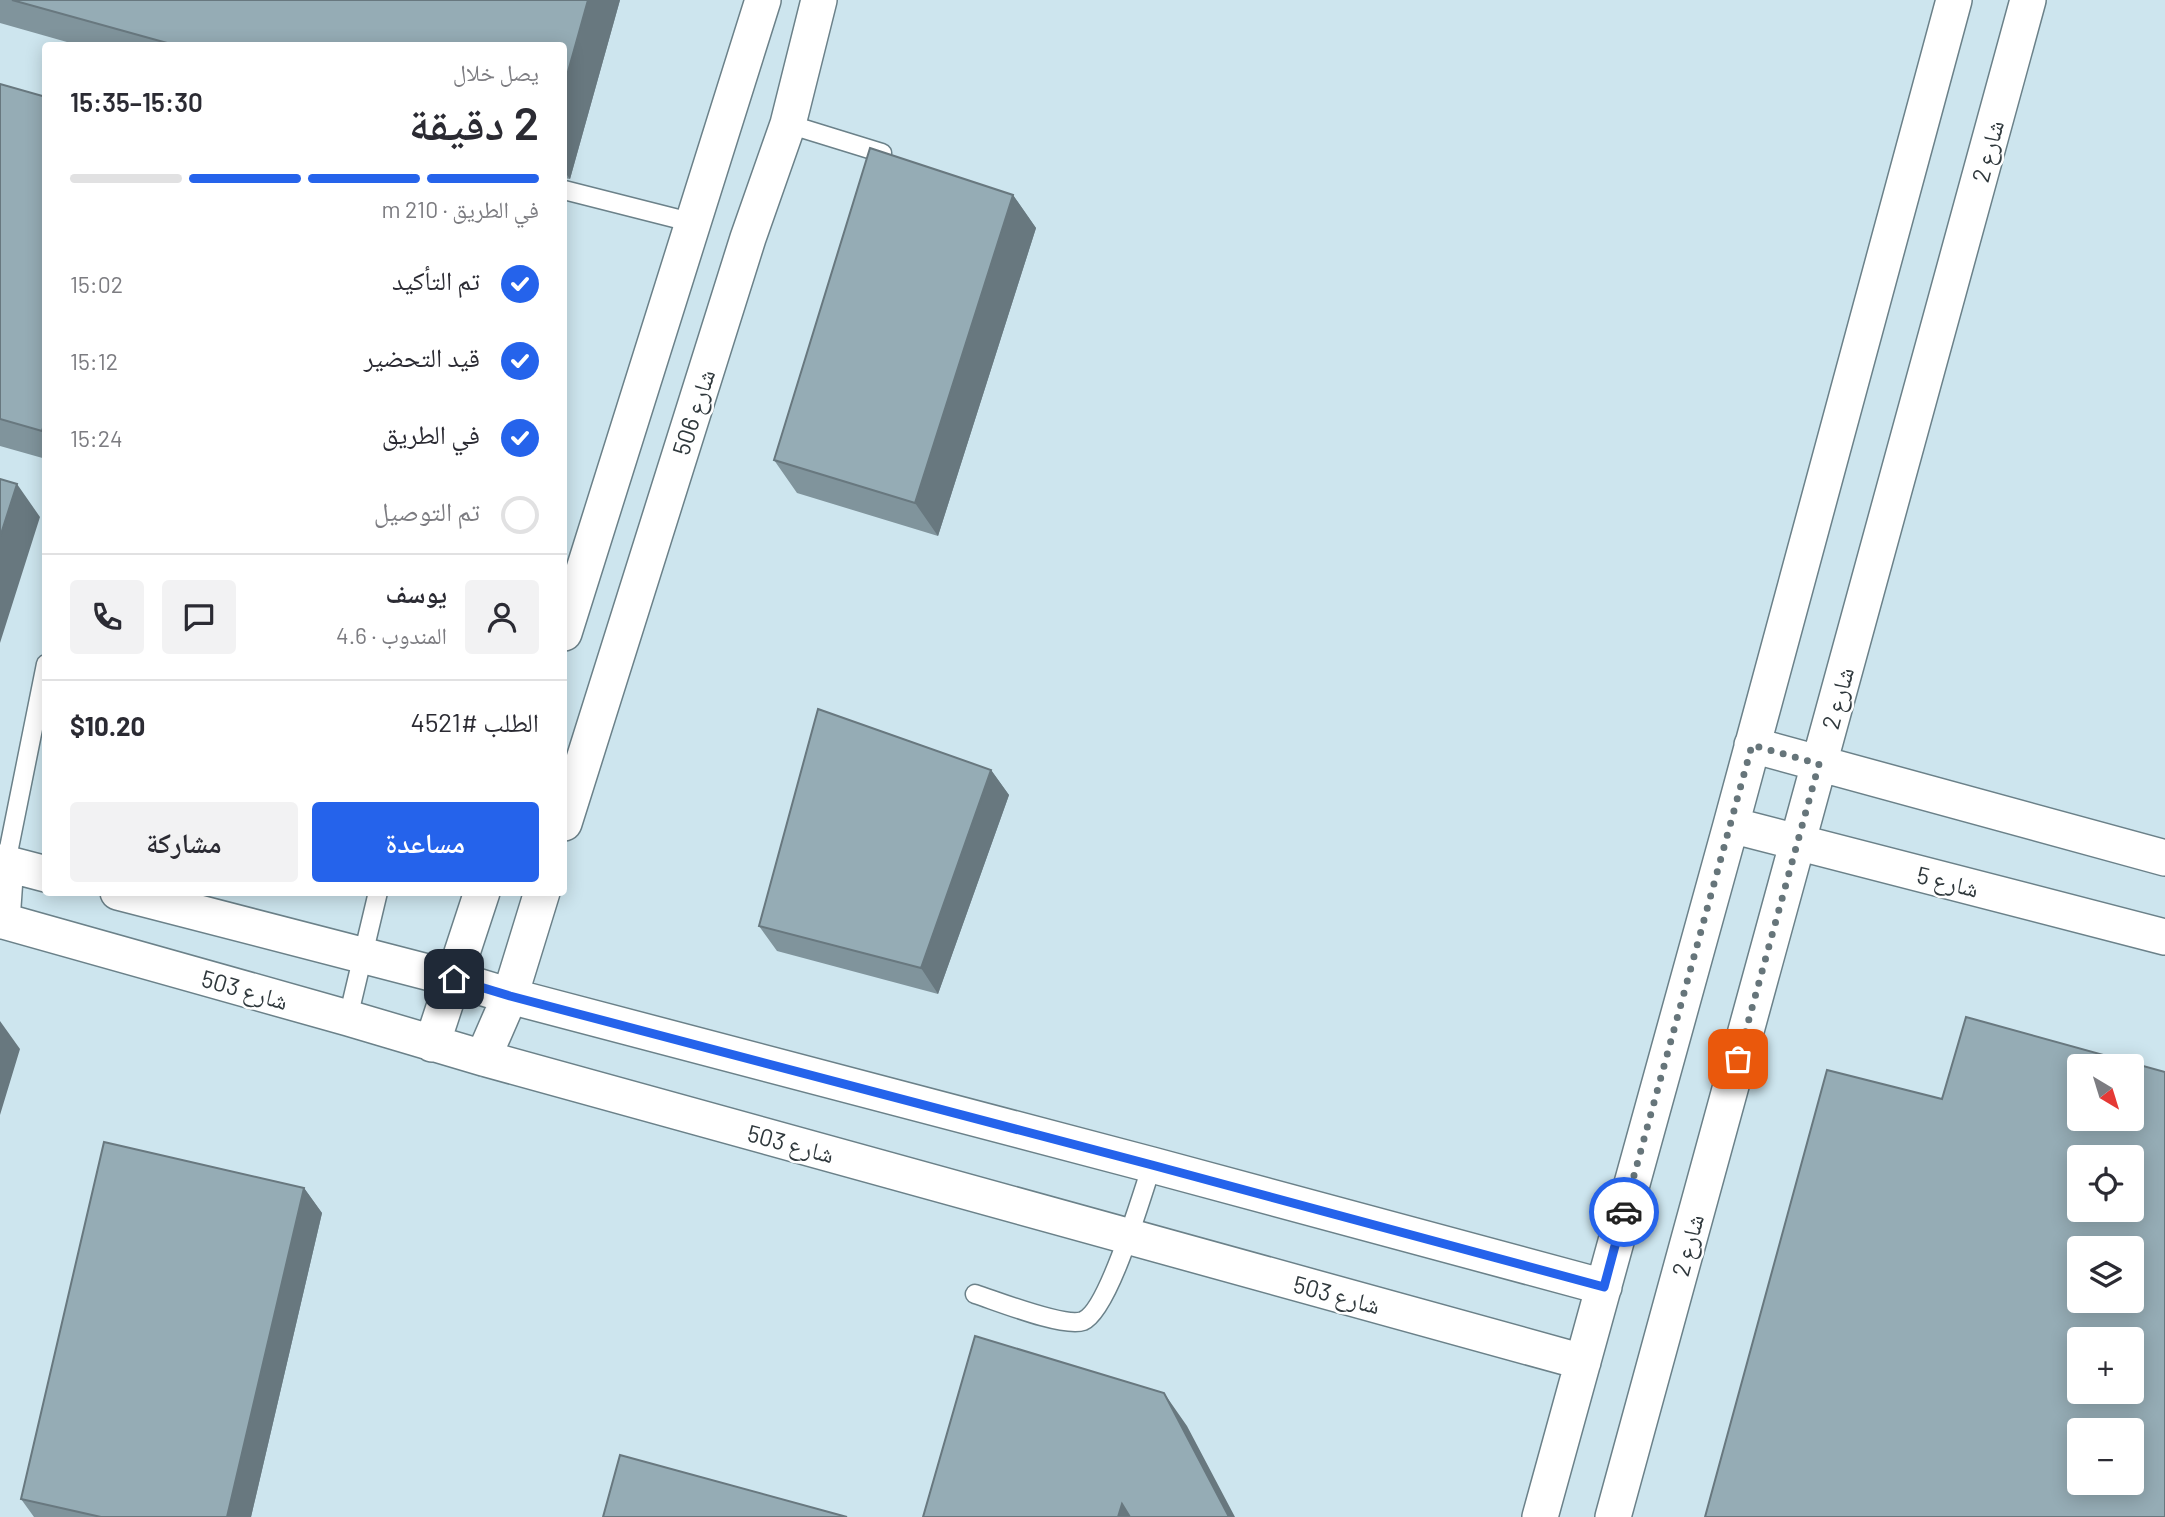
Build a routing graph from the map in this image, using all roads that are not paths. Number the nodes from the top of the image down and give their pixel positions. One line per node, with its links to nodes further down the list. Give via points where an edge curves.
1 (763, 0): 8 (street)
2 (819, 0): 5 (street, شارع 506)
3 (1954, 0): 13 (street)
4 (2028, 0): 14 (street, شارع 2)
5 (788, 124): 6 (lane); 10 (street, شارع 506)
6 (882, 153)
7 (567, 191): 8 (lane)
8 (694, 223): 9 (street)
9 (583, 571): 10 (street); 11 (street)
10 (637, 586): 15 (street, شارع 506)
11 (567, 623)
12 (42, 683): 19 (lane)
13 (1752, 745): 14 (street); 16 (street)
14 (1819, 764): 17 (street, شارع 2); 18 (street)
15 (567, 813)
16 (1731, 825): 17 (street, شارع 5); 35 (street)
17 (1798, 843): 26 (street, شارع 5); 39 (street, شارع 2)
18 (2165, 858)
19 (3, 863): 20 (street); 25 (street)
20 (42, 873)
21 (133, 896): 27 (street)
22 (377, 896): 27 (lane)
23 (481, 896): 28 (street)
24 (541, 896): 29 (street)
25 (1, 921): 30 (street, شارع 503)
26 (2165, 937)
27 (364, 956): 28 (street); 30 (lane)
28 (454, 979): 29 (street); 31 (street)
29 (510, 996): 32 (street); 33 (street)
30 (348, 1018): 31 (street, شارع 503)
31 (432, 1044): 32 (street, شارع 503)
32 (483, 1058): 34 (street, شارع 503)
33 (1152, 1165): 34 (lane); 35 (street)
34 (1129, 1237): 36 (lane, via 1100,1306 1084,1321 1064,1322); 37 (street, شارع 503)
35 (1604, 1287): 37 (street)
36 (975, 1294)
37 (1583, 1362): 38 (street)
38 (1540, 1517)
39 (1613, 1517)

